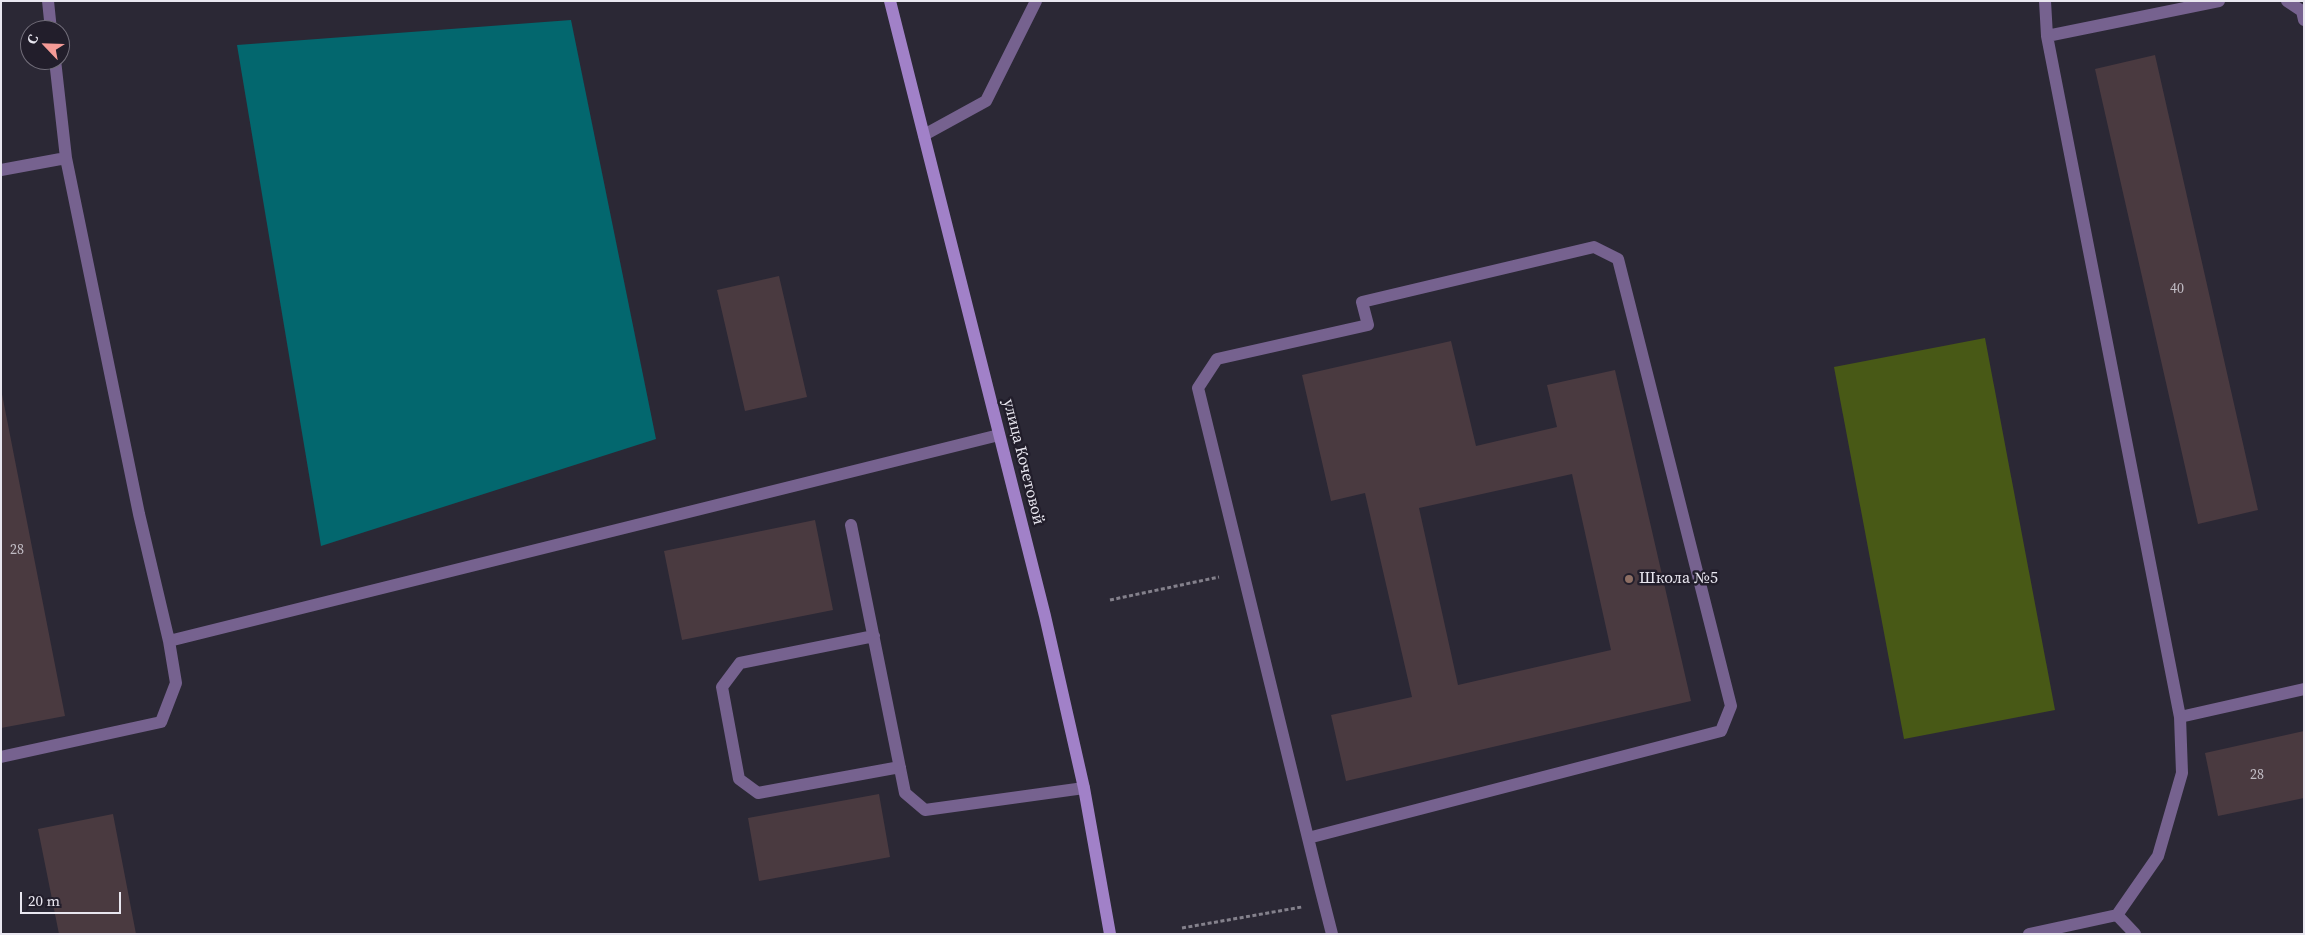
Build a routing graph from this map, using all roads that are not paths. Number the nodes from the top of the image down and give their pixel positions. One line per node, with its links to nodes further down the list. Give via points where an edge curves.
1 (48, 1): 7 (lane)
2 (890, 1): 11 (main road, улица Кочетовой)
3 (1036, 1): 11 (lane, via 986,101)
4 (2044, 1): 9 (lane)
5 (2219, 1): 9 (lane)
6 (2287, 1): 8 (lane, via 2302,11)
7 (50, 20)
8 (2304, 20)
9 (2047, 36): 19 (lane)
10 (56, 70): 12 (lane)
11 (924, 135): 14 (main road, улица Кочетовой)
12 (66, 158): 13 (lane); 17 (lane, via 138,514)
13 (1, 170)
14 (1000, 435): 17 (lane); 22 (main road, улица Кочетовой)
15 (851, 525): 16 (lane)
16 (874, 636): 21 (lane); 21 (lane, via 740,663 722,686 739,780 758,793)
17 (169, 641): 20 (lane, via 176,683 161,722)
18 (2304, 689): 19 (lane)
19 (2180, 717): 24 (lane, via 2182,773 2158,856)
20 (1, 757)
21 (900, 768): 22 (lane, via 905,794 925,810)
22 (1084, 788): 25 (main road, улица Кочетовой)
23 (1308, 838): 23 (lane, via 1198,388 1217,359 1368,325 1362,302 1594,247 1618,259 1732,706 1721,731); 26 (lane)
24 (2118, 915): 27 (lane); 28 (lane)
25 (1110, 934)
26 (1332, 934)
27 (2029, 934)
28 (2135, 934)

